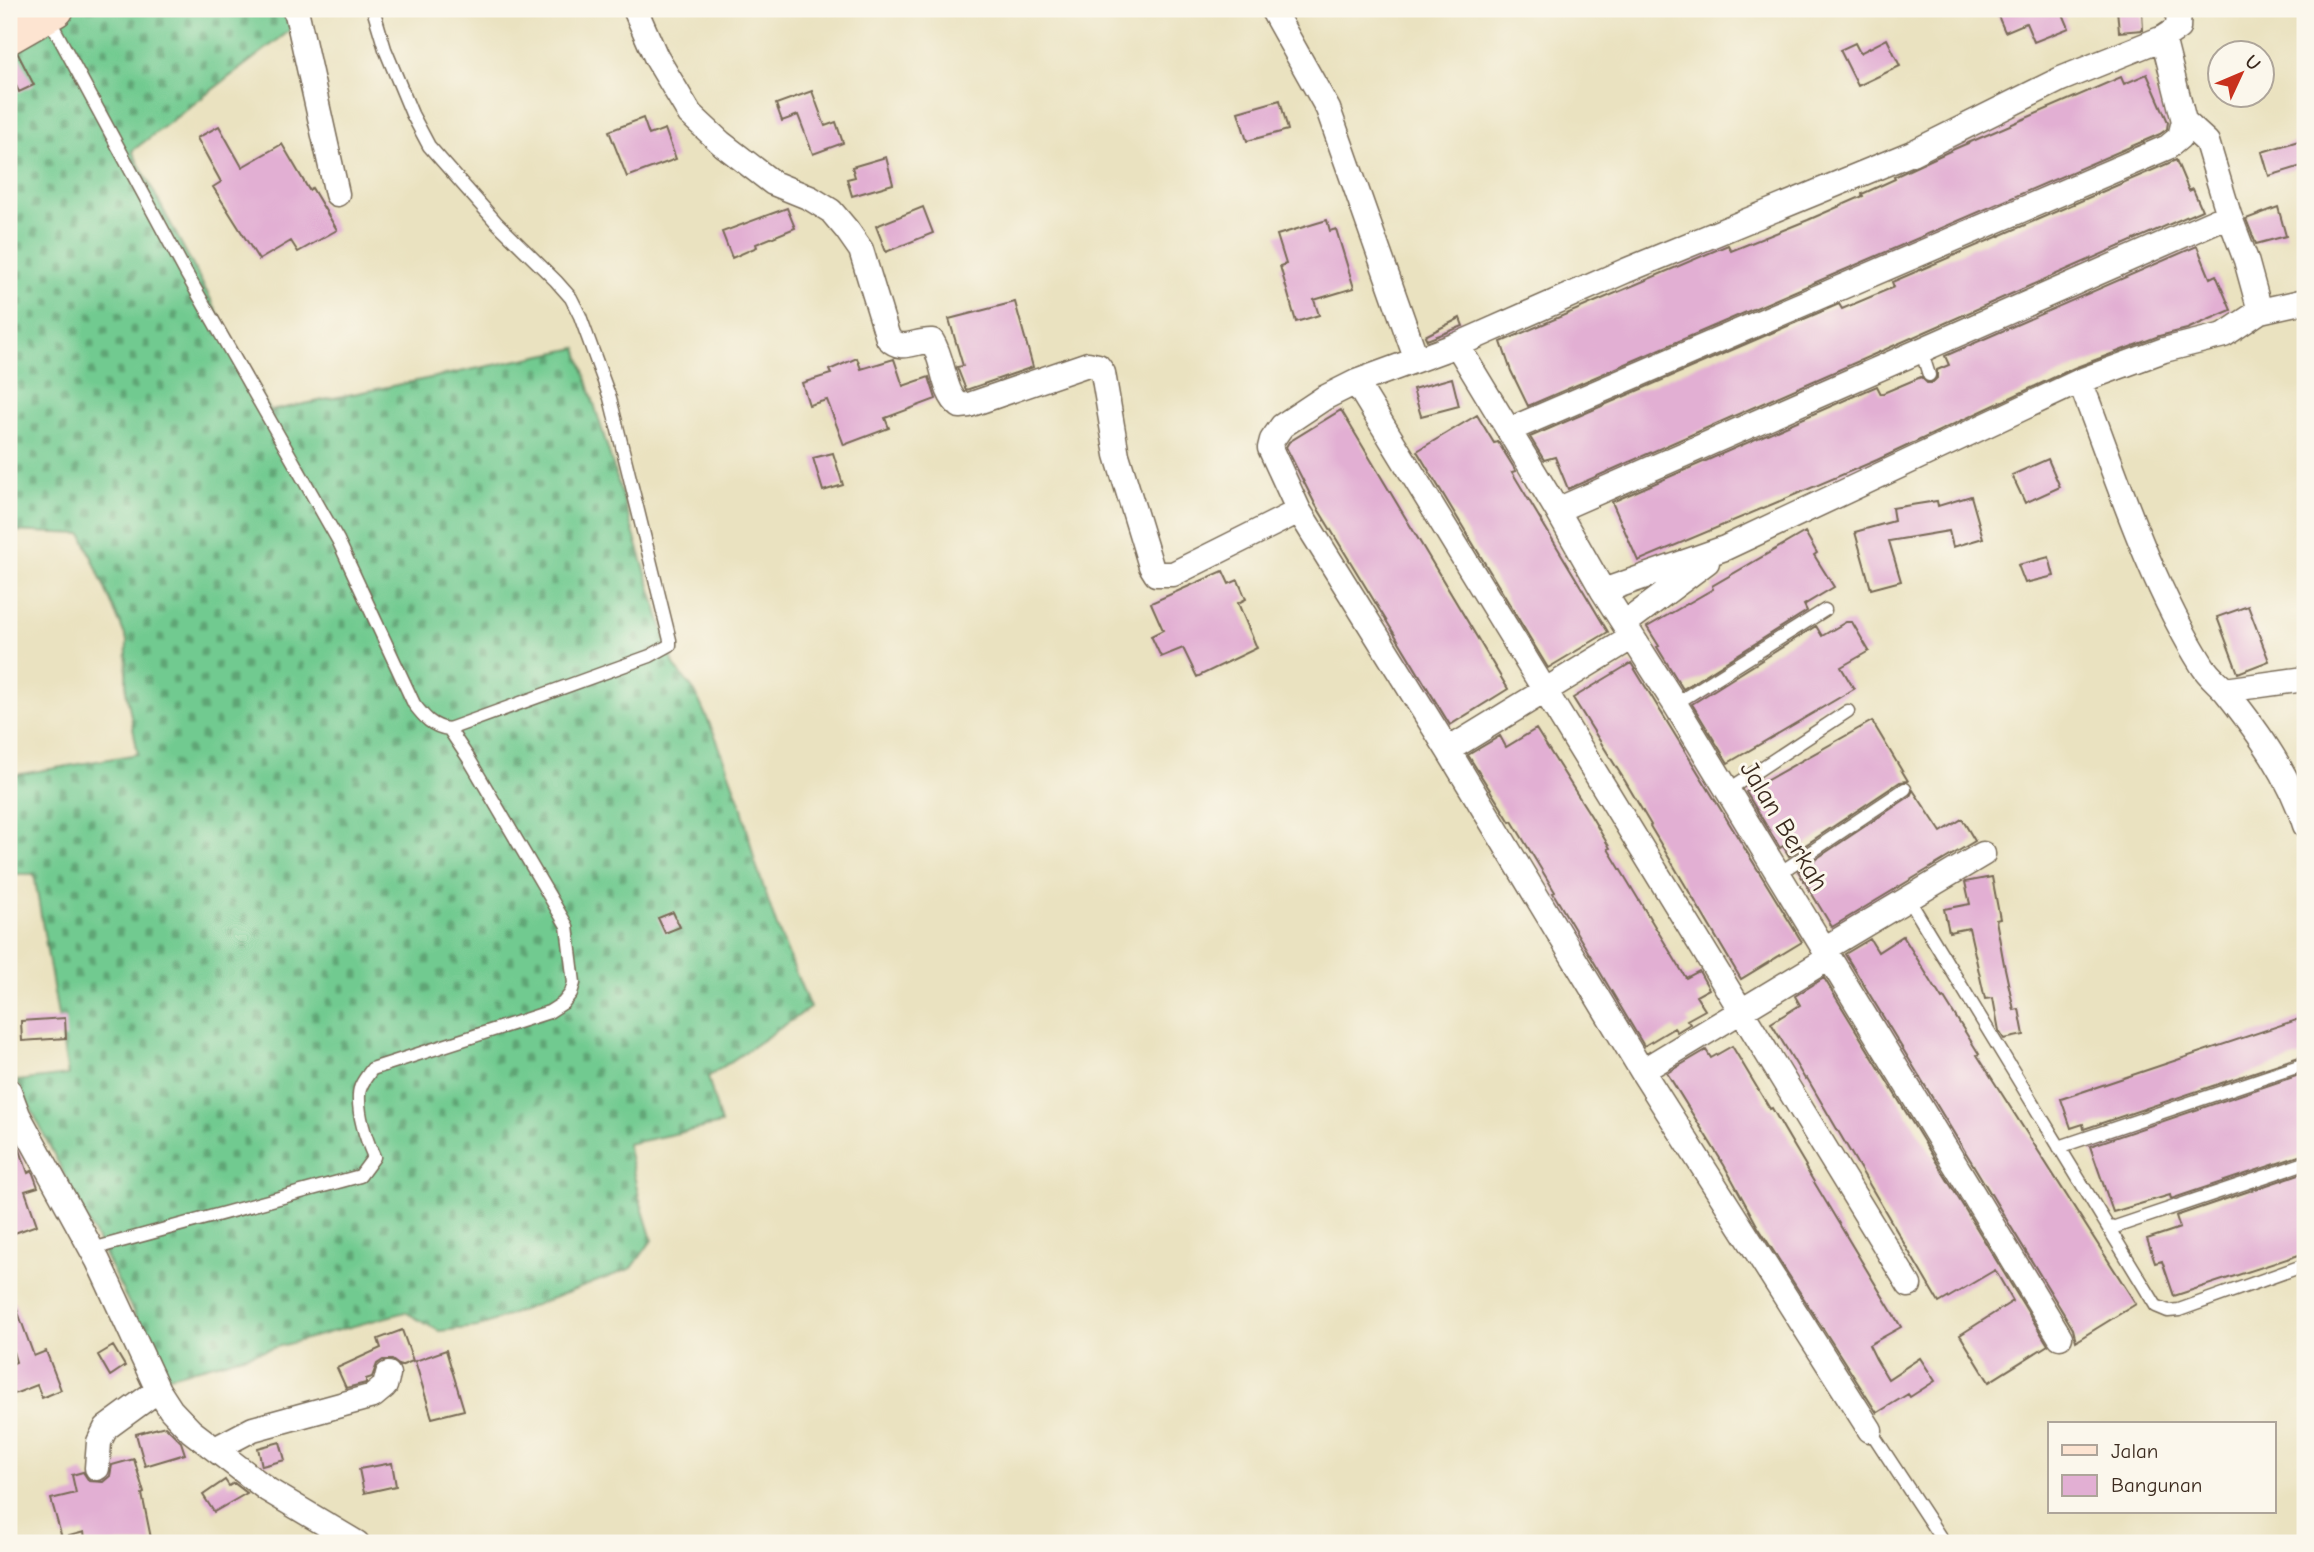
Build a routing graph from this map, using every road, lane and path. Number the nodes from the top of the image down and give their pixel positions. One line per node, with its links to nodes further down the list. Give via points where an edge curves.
1 (294, 9): 10 (street)
2 (373, 9): 32 (lane, via 385,49 429,146 556,281 580,316 610,398 670,640 667,649 650,656)
3 (635, 9): 22 (street, via 656,57 690,114 773,183 831,211 847,230 861,250 888,338 905,346 932,341 952,399 960,406 1088,364 1098,366 1103,373 1116,455 1156,574 1174,574)
4 (1272, 9): 16 (street, via 1328,109)
5 (2179, 9): 8 (street, via 2178,28)
6 (52, 12): 7 (street); 32 (lane, via 186,273 338,540 414,704 430,723)
7 (9, 36)
8 (2163, 38): 9 (street); 14 (street, via 2061,79 1912,153)
9 (2184, 121): 11 (street, via 2207,142); 20 (street, via 2180,137 2168,148)
10 (337, 194)
11 (2229, 215): 13 (street); 15 (street)
12 (2305, 301): 13 (street)
13 (2259, 311): 18 (street, via 2224,335 2164,350)
14 (1457, 345): 16 (street); 20 (street, Jalan Berkah)
15 (1921, 350): 17 (lane); 21 (street)
16 (1416, 358): 19 (street)
17 (1929, 375)
18 (2080, 381): 23 (street); 28 (street, via 2146,555 2202,666)
19 (1356, 382): 22 (street, via 1282,426 1272,440 1270,448); 29 (street)
20 (1509, 430): 21 (street, Jalan Berkah)
21 (1557, 510): 24 (street, Jalan Berkah)
22 (1298, 511): 33 (street)
23 (1726, 548): 24 (street); 26 (street)
24 (1603, 592): 26 (street, Jalan Berkah)
25 (1825, 610): 30 (lane)
26 (1627, 631): 29 (street); 30 (street, Jalan Berkah)
27 (2305, 679): 28 (street)
28 (2225, 690): 36 (street, via 2283,772)
29 (1545, 692): 33 (street); 41 (street)
30 (1675, 704): 35 (street, Jalan Berkah)
31 (1848, 711): 35 (lane)
32 (449, 729): 48 (lane, via 567,926 574,983 571,993 549,1012 372,1069 358,1093 374,1157 360,1176)
33 (1448, 750): 43 (street)
34 (1905, 789): 38 (lane)
35 (1728, 790): 38 (street, Jalan Berkah)
36 (2305, 825)
37 (1983, 854): 39 (street)
38 (1778, 874): 40 (street, Jalan Berkah)
39 (1909, 900): 40 (street); 45 (lane)
40 (1827, 954): 41 (street); 51 (street, Jalan Berkah)
41 (1742, 1012): 43 (street); 50 (street)
42 (2305, 1063): 45 (lane)
43 (1642, 1072): 54 (street)
44 (9, 1091): 48 (street)
45 (2059, 1147): 47 (lane)
46 (2305, 1163): 47 (lane)
47 (2109, 1229): 49 (lane, via 2156,1306 2168,1311)
48 (92, 1249): 53 (street)
49 (2305, 1265)
50 (1909, 1285)
51 (2060, 1337)
52 (388, 1374): 55 (street, via 384,1387 373,1396 253,1429)
53 (158, 1390): 55 (street, via 191,1431); 56 (street, via 106,1428 99,1441)
54 (1870, 1430): 58 (lane)
55 (215, 1449): 57 (street, via 268,1490)
56 (97, 1468)
57 (357, 1543)
58 (1944, 1543)

